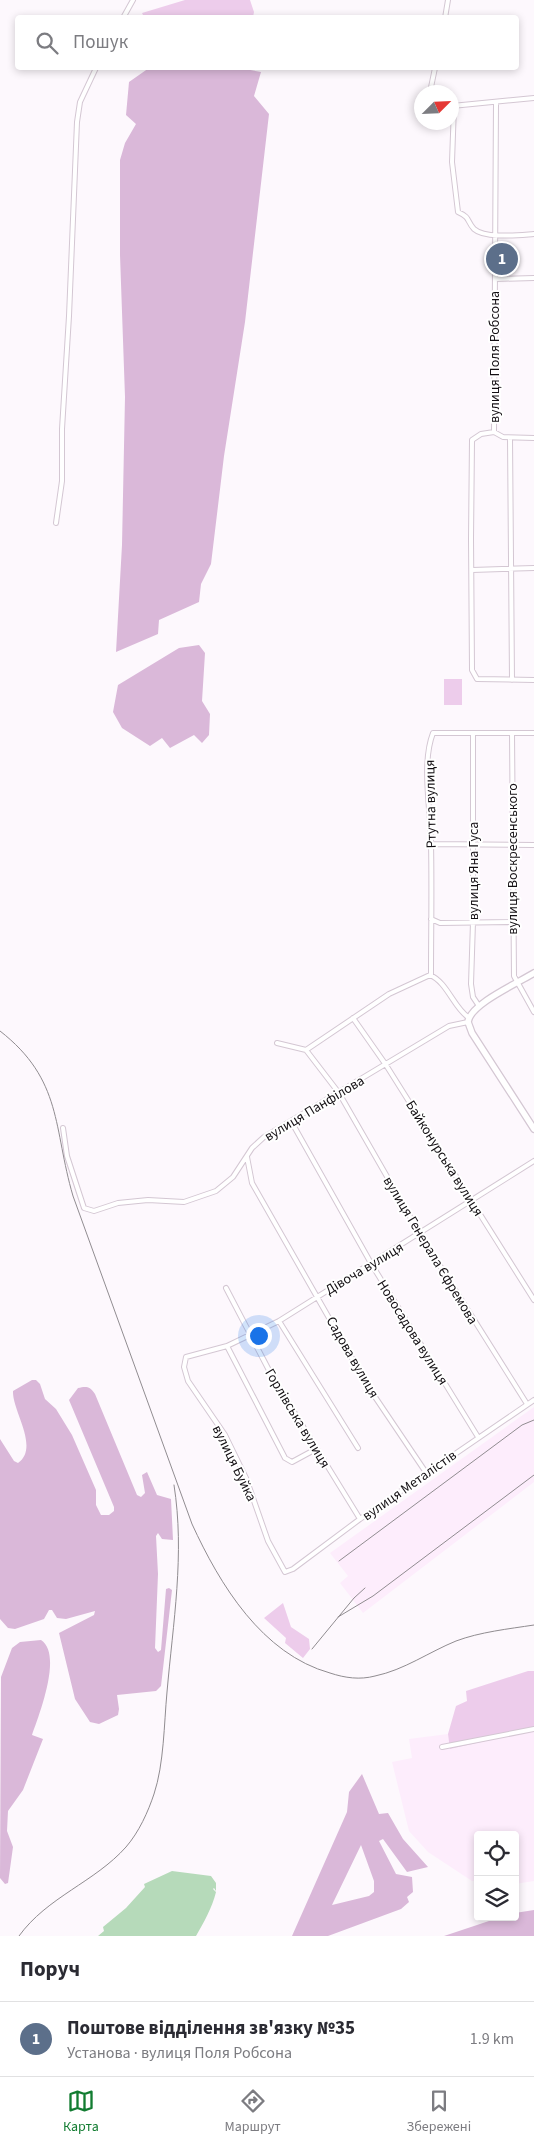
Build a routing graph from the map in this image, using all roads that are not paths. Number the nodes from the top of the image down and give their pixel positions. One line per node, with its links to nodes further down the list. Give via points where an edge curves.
1 (133, 0): 3 (street)
2 (448, 0): 4 (street)
3 (126, 15)
4 (446, 15)
5 (95, 70): 19 (street, via 80,102 77,122 62,481)
6 (435, 70): 7 (street)
7 (431, 85)
8 (534, 98): 9 (street)
9 (496, 103): 10 (street); 13 (street, вулиця Поля Робсона)
10 (459, 106)
11 (453, 130): 13 (street, via 452,162 458,212 467,217 475,229)
12 (534, 234): 13 (street)
13 (495, 235): 15 (street, вулиця Поля Робсона)
14 (534, 278): 15 (street)
15 (495, 279): 16 (street, вулиця Поля Робсона)
16 (494, 432): 17 (street); 22 (street, via 481,434 472,440)
17 (510, 438): 18 (street); 21 (street)
18 (534, 438)
19 (56, 523)
20 (534, 568): 21 (street)
21 (511, 569): 22 (street); 23 (street)
22 (472, 570): 23 (street, via 472,670 477,679)
23 (512, 680): 24 (street)
24 (534, 680)
25 (473, 733): 26 (street, Ртутна вулиця); 28 (street, Ртутна вулиця, via 433,733 429,743); 29 (street, вулиця Яна Гуса)
26 (512, 733): 27 (street, Ртутна вулиця); 30 (street, вулиця Воскресенського)
27 (534, 733)
28 (432, 844): 29 (street); 32 (street, Ртутна вулиця)
29 (473, 844): 30 (street); 33 (street, вулиця Яна Гуса)
30 (513, 845): 31 (street); 34 (street, вулиця Воскресенського)
31 (534, 845)
32 (431, 919): 33 (street, via 440,923); 36 (street, Ртутна вулиця)
33 (473, 922): 34 (street); 38 (street, вулиця Яна Гуса, via 471,984)
34 (512, 922): 37 (street, вулиця Воскресенського)
35 (534, 973): 37 (main road)
36 (430, 975): 40 (street, via 389,994); 41 (street, via 452,997)
37 (517, 983): 38 (main road); 39 (street)
38 (478, 1006): 41 (main road)
39 (534, 1012)
40 (353, 1018): 43 (street); 44 (street, Байконурська вулиця)
41 (468, 1020): 44 (street, вулиця Панфілова, via 449,1026); 48 (main road, via 472,1033)
42 (277, 1043): 43 (street)
43 (306, 1050): 45 (street, вулиця Генерала Єфремова)
44 (386, 1065): 45 (street, вулиця Панфілова); 51 (street, Байконурська вулиця)
45 (339, 1093): 46 (street, вулиця Панфілова); 52 (street, вулиця Генерала Єфремова)
46 (290, 1121): 49 (street, вулиця Панфілова, via 264,1137); 53 (street, Новосадова вулиця)
47 (63, 1128): 49 (street, вулиця Панфілова, via 67,1156 84,1208 94,1211 118,1203 148,1200 184,1202 216,1192 233,1177)
48 (534, 1129)
49 (246, 1157): 55 (street, Садова вулиця, via 252,1183)
50 (534, 1161): 51 (street, Дівоча вулиця)
51 (472, 1201): 52 (street, Дівоча вулиця); 56 (street, Байконурська вулиця)
52 (420, 1234): 53 (street, Дівоча вулиця); 62 (street, вулиця Генерала Єфремова)
53 (372, 1265): 55 (street, Дівоча вулиця); 63 (street, Новосадова вулиця)
54 (226, 1288): 58 (street, Горлівська вулиця)
55 (318, 1297): 57 (street, Дівоча вулиця); 66 (street, Садова вулиця, via 369,1388)
56 (534, 1300)
57 (279, 1321): 58 (street, Дівоча вулиця); 64 (street)
58 (250, 1335): 59 (street, Дівоча вулиця); 65 (street, Горлівська вулиця)
59 (227, 1346): 60 (street, Дівоча вулиця); 65 (street, via 285,1458 292,1462)
60 (186, 1356): 68 (street, вулиця Буйка, via 184,1368 188,1381 226,1435 246,1478 268,1542)
61 (534, 1400): 62 (street, вулиця Металістів)
62 (526, 1404): 63 (street, вулиця Металістів)
63 (478, 1437): 66 (street, вулиця Металістів)
64 (358, 1448)
65 (316, 1449): 67 (street, Горлівська вулиця)
66 (427, 1474): 67 (street, вулиця Металістів)
67 (360, 1519): 68 (street, вулиця Металістів)
68 (285, 1572)
69 (534, 1729): 70 (street)
70 (442, 1747)

